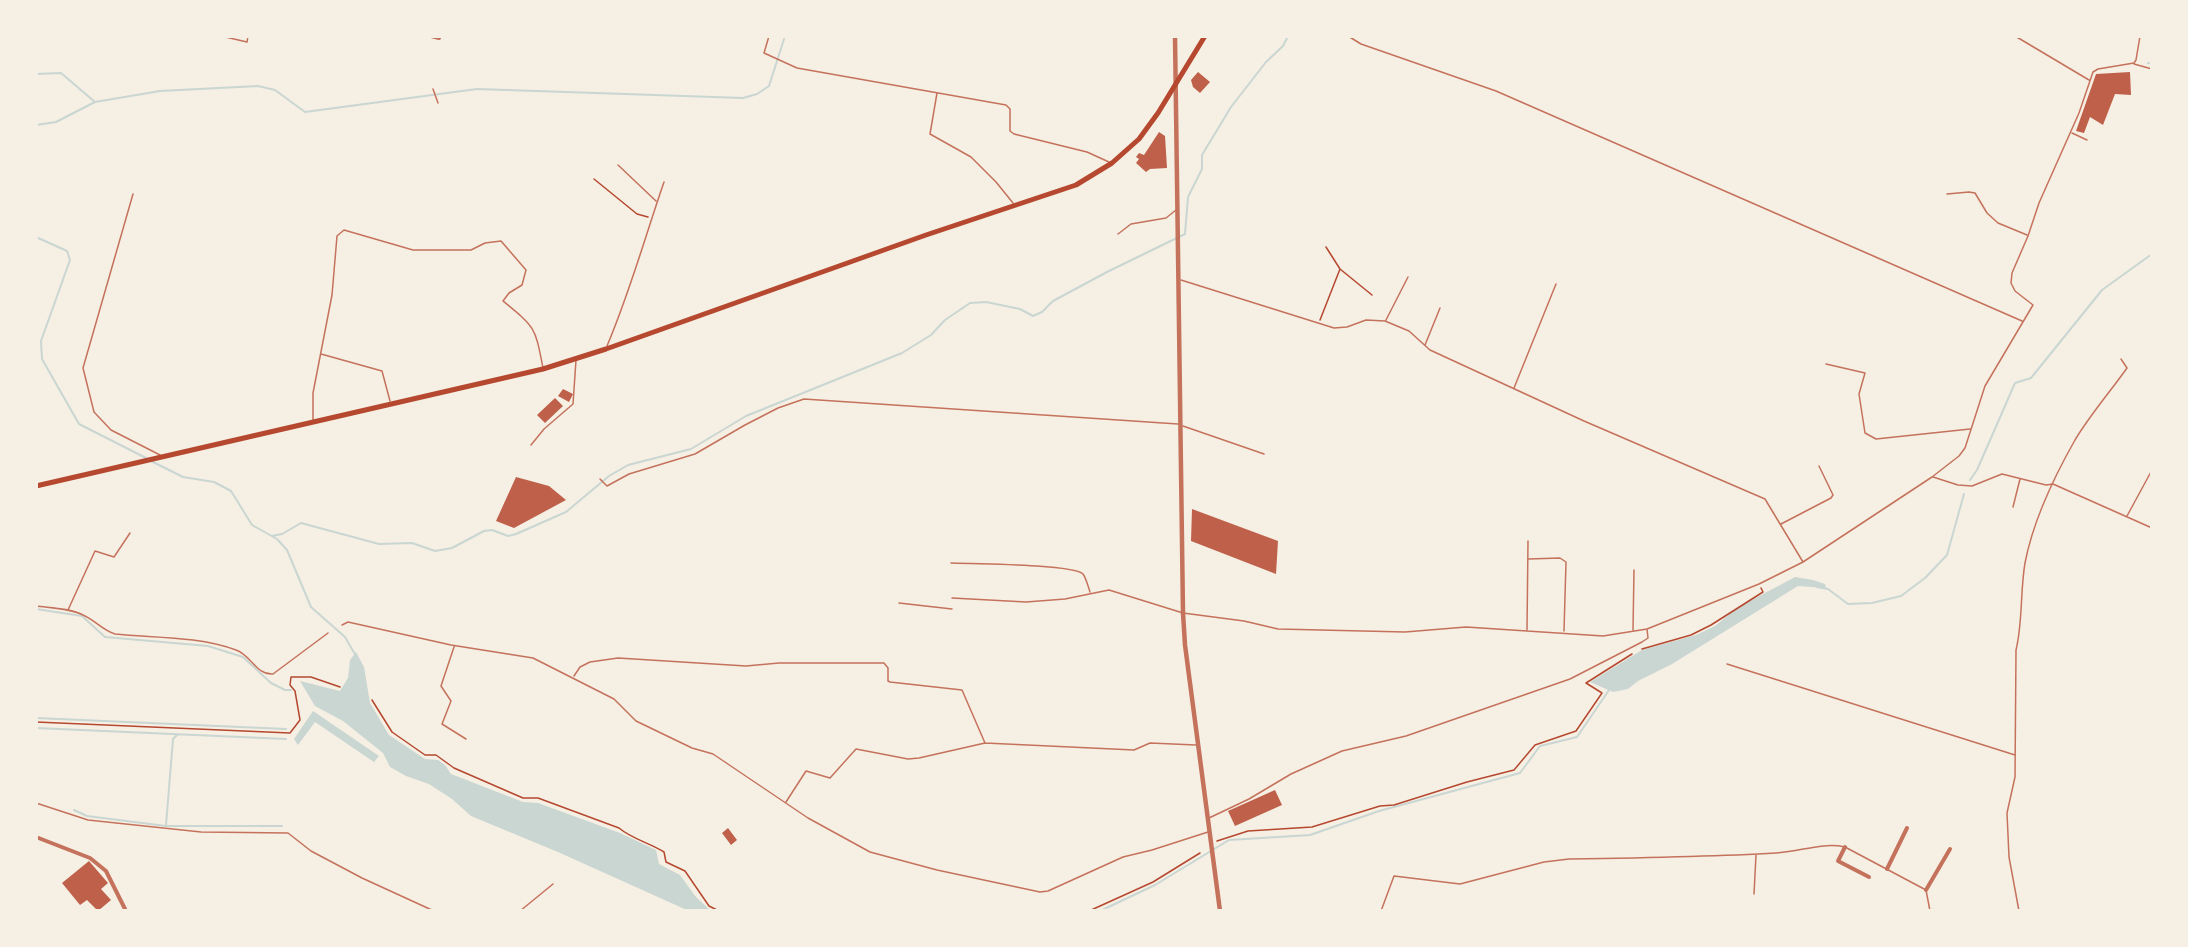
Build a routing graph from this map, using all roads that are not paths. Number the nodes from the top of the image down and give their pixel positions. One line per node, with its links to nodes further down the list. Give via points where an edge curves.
1 (221, 36): 2 (lane, via 247,42)
2 (248, 36)
3 (431, 36): 10 (street)
4 (769, 36): 16 (lane, via 764,53 797,68)
5 (1175, 36): 14 (street)
6 (1205, 36): 14 (main road)
7 (1348, 36): 35 (lane, via 1496,92)
8 (2015, 36): 13 (lane)
9 (2140, 36): 11 (lane)
10 (440, 38)
11 (2133, 63): 12 (lane); 13 (lane, via 2098,69)
12 (2152, 69)
13 (2089, 80): 18 (lane)
14 (1175, 84): 20 (main road, via 1139,139); 27 (street)
15 (433, 89): 17 (lane)
16 (937, 92): 20 (lane, via 1006,105 1010,109 1010,131 1014,134 1087,152); 26 (lane, via 930,134 971,156)
17 (438, 103)
18 (2071, 133): 19 (lane); 29 (lane)
19 (2087, 140)
20 (1112, 163): 26 (main road, via 1076,185)
21 (618, 165): 25 (lane)
22 (664, 182): 25 (lane)
23 (133, 194): 50 (lane, via 83,368 94,412 111,430)
24 (1947, 194): 29 (lane, via 1975,194 1986,213 1998,223)
25 (657, 202): 37 (lane, via 626,301)
26 (1015, 206): 37 (main road)
27 (1177, 209): 28 (lane, via 1167,218 1131,225); 31 (street)
28 (1118, 234)
29 (2028, 236): 35 (lane, via 2011,283 2033,305)
30 (1408, 277): 34 (lane)
31 (1177, 279): 34 (lane, via 1334,328 1365,320); 46 (street)
32 (1556, 284): 43 (lane)
33 (1440, 308): 36 (lane)
34 (1385, 321): 36 (lane, via 1409,331)
35 (2023, 322): 47 (lane, via 1985,386)
36 (1425, 346): 43 (lane)
37 (606, 349): 39 (main road)
38 (321, 354): 42 (lane, via 337,236 344,230 412,250 471,250 501,241 526,270 522,285 503,301 531,324); 44 (lane, via 382,371); 45 (lane, via 313,393)
39 (576, 359): 42 (main road); 48 (lane, via 573,404)
40 (2121, 359): 56 (lane, via 2127,368 2076,438)
41 (1826, 364): 47 (lane, via 1865,373 1859,394 1865,433 1876,439)
42 (543, 369): 44 (main road)
43 (1513, 388): 60 (lane, via 1765,499)
44 (391, 404): 45 (main road)
45 (313, 422): 50 (main road)
46 (1180, 424): 49 (lane); 55 (lane, via 804,399 784,405 695,454 629,474 607,486); 74 (street)
47 (1971, 429): 53 (lane, via 1959,456)
48 (531, 445)
49 (1264, 454)
50 (163, 457): 57 (main road)
51 (1819, 466): 60 (lane, via 1832,498)
52 (2152, 470): 59 (lane)
53 (1932, 477): 54 (lane, via 1972,486 2002,474); 66 (lane)
54 (2020, 478): 56 (lane); 58 (lane)
55 (600, 479)
56 (2053, 484): 59 (lane); 87 (lane, via 2033,532 2025,564 2021,632 2016,650)
57 (36, 486)
58 (2013, 507)
59 (2126, 517): 61 (lane)
60 (1780, 524): 66 (lane)
61 (2152, 528)
62 (130, 533): 73 (lane, via 114,556 95,551)
63 (1528, 541): 64 (lane)
64 (1528, 559): 77 (lane); 79 (lane, via 1560,558 1566,562)
65 (951, 562): 68 (lane, via 1077,570 1084,575)
66 (1803, 562): 76 (lane)
67 (1635, 570): 78 (lane)
68 (1090, 593): 69 (lane, via 1026,602); 74 (lane, via 1109,590)
69 (952, 598)
70 (899, 603): 72 (lane)
71 (36, 606): 73 (lane)
72 (952, 609)
73 (68, 611): 80 (lane, via 85,615 104,631 115,634 204,642 237,650 266,675 273,674)
74 (1183, 613): 77 (lane, via 1278,629 1406,632 1466,627); 86 (street)
75 (342, 625): 81 (lane, via 348,622 377,627)
76 (1647, 629): 78 (lane); 90 (lane, via 1648,638 1642,642 1570,679 1406,736 1342,751)
77 (1527, 631): 79 (lane)
78 (1633, 631): 79 (lane, via 1603,636)
79 (1564, 632)
80 (328, 633)
81 (455, 646): 83 (lane, via 533,658); 84 (lane, via 441,686 451,701 442,724)
82 (1727, 664): 87 (lane)
83 (573, 678): 85 (lane, via 580,667 590,662 618,658 746,666 884,663 890,682 962,690); 89 (lane, via 614,699 636,722 713,754)
84 (466, 739)
85 (985, 743): 86 (lane, via 1134,750 1150,743); 89 (lane, via 908,759 856,749 830,778 806,771)
86 (1198, 745): 90 (street)
87 (2016, 756): 108 (lane, via 2007,813 2008,857)
88 (36, 803): 103 (lane, via 88,820 201,832 288,833 311,851)
89 (786, 803): 92 (lane, via 870,852 1040,892 1123,857)
90 (1208, 818): 92 (street)
91 (1907, 828): 97 (street)
92 (1209, 831): 105 (street)
93 (36, 837): 102 (street, via 90,858 106,871)
94 (1845, 847): 96 (lane); 97 (lane); 98 (street, via 1838,861)
95 (1950, 849): 100 (street)
96 (1756, 854): 101 (lane); 106 (lane, via 1569,859 1460,884 1394,876)
97 (1887, 869): 100 (lane)
98 (1869, 877)
99 (553, 884): 104 (lane)
100 (1926, 890): 107 (lane)
101 (1754, 894)
102 (126, 911)
103 (434, 911)
104 (520, 911)
105 (1220, 911)
106 (1381, 911)
107 (1930, 911)
108 (2019, 911)

